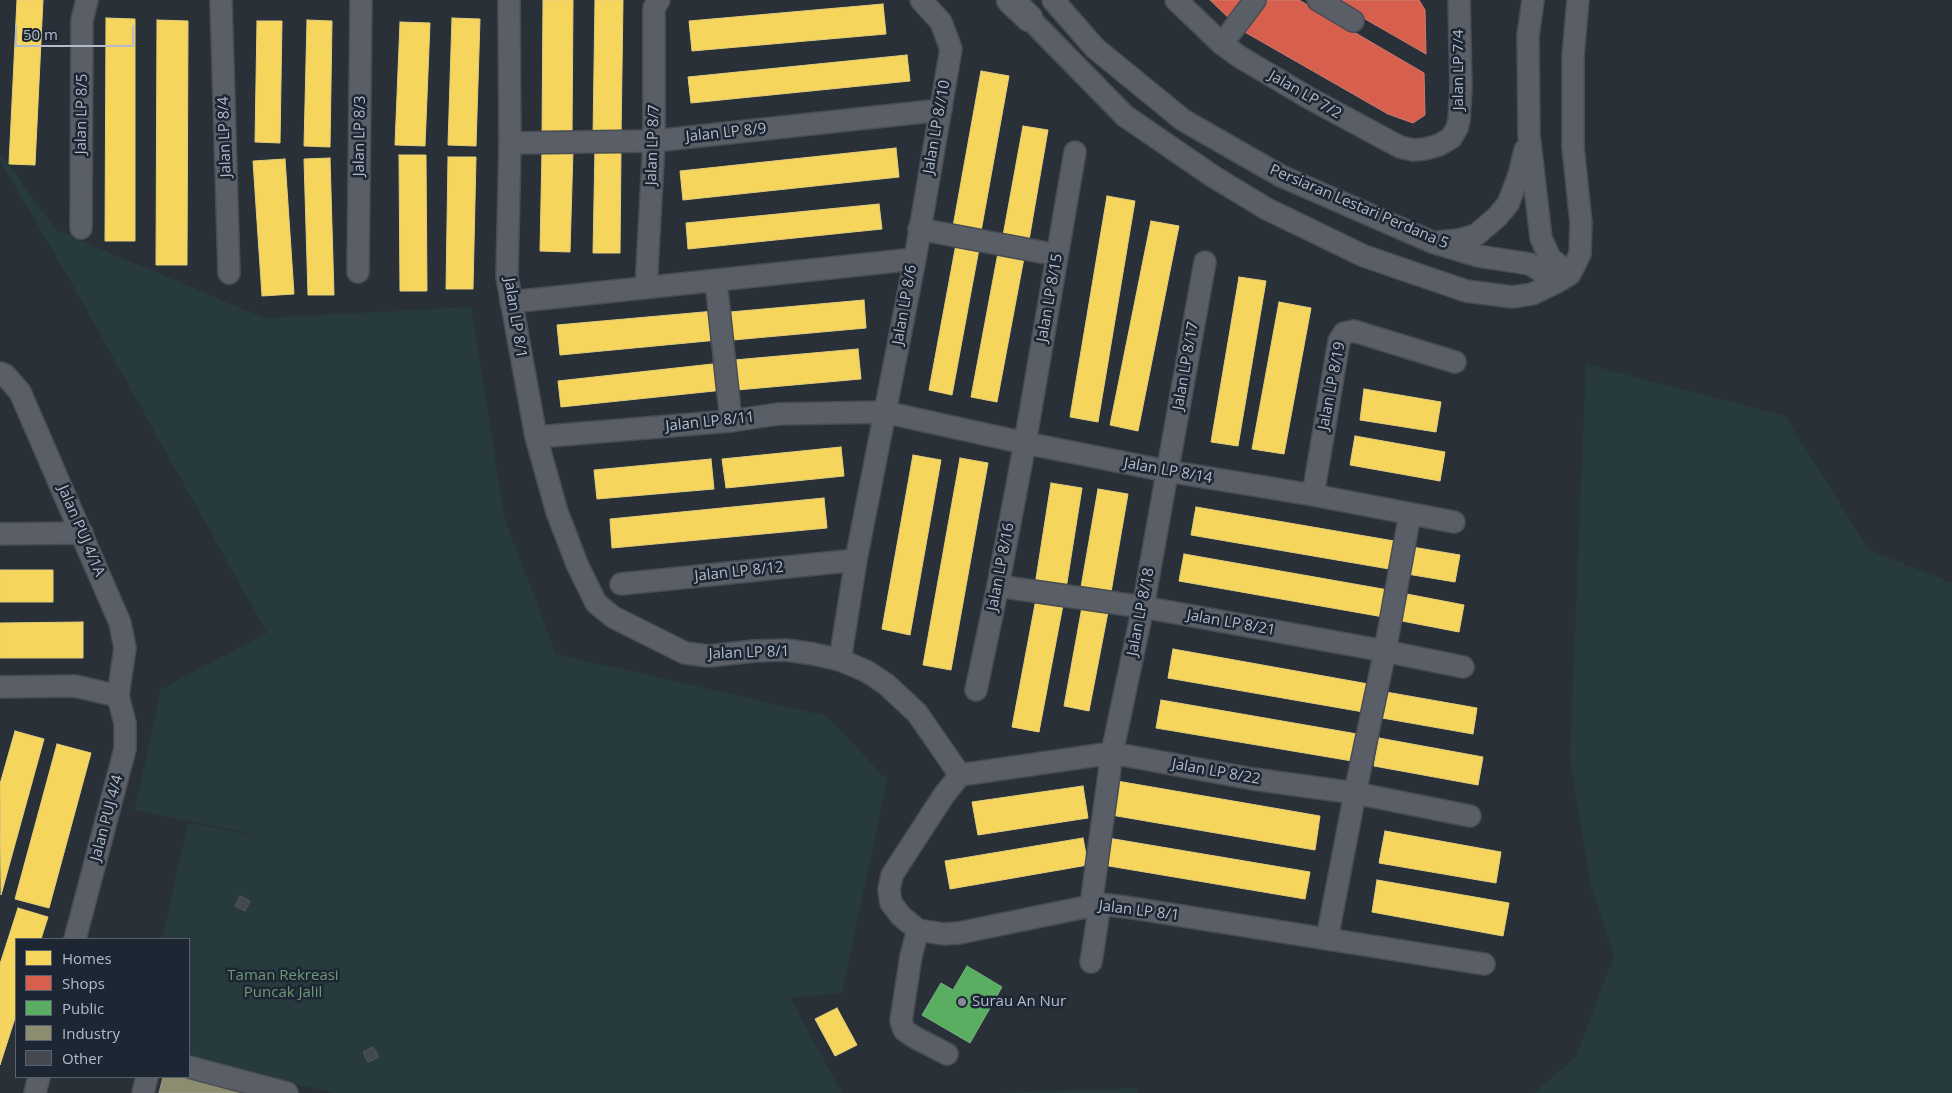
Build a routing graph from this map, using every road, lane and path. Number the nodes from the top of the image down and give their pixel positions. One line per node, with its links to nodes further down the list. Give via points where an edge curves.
1 (87, 0): 24 (street, Jalan LP 8/5, via 82,20)
2 (221, 0): 31 (street, Jalan LP 8/4)
3 (361, 0): 30 (street, Jalan LP 8/3)
4 (509, 0): 22 (street, Jalan LP 8/1)
5 (1010, 0): 15 (main road)
6 (1053, 0): 26 (street, Persiaran Lestari Perdana 5, via 1095,48 1183,120 1281,176)
7 (1176, 0): 17 (street, Jalan LP 7/2)
8 (1255, 0): 17 (street)
9 (1318, 0): 16 (street)
10 (1459, 0): 20 (street, Jalan LP 7/4, via 1461,87 1459,120)
11 (1533, 0): 19 (street, via 1528,36)
12 (1578, 0): 32 (street, via 1573,56 1573,147 1581,237 1580,254)
13 (658, 1): 21 (street, Jalan LP 8/7, via 654,8)
14 (923, 1): 18 (street, Jalan LP 8//10, via 941,22 951,49)
15 (1022, 9): 32 (street, via 1126,116 1267,209 1364,256 1466,291 1512,296 1532,294)
16 (1353, 21)
17 (1222, 44): 20 (street, Jalan LP 7/2, via 1309,98 1400,147 1425,149)
18 (941, 110): 21 (street, Jalan LP 8/9); 25 (street, Jalan LP 8//10)
19 (1529, 135): 26 (street, via 1508,204 1497,217 1476,235); 32 (street, via 1541,238)
20 (1451, 138)
21 (654, 141): 22 (street, Jalan LP 8/9); 34 (street, Jalan LP 8/7)
22 (510, 143): 35 (street, Jalan LP 8/1, via 507,277)
23 (1075, 152): 27 (street, Jalan LP 8/15)
24 (81, 228)
25 (919, 229): 27 (street); 28 (street, Jalan LP 8//10)
26 (1432, 242): 32 (street, Persiaran Lestari Perdana 5, via 1478,256 1530,264)
27 (1057, 255): 41 (street, Jalan LP 8/15)
28 (915, 259): 33 (street, Jalan LP 8/6); 38 (street, Jalan LP 8/6)
29 (1205, 262): 42 (street, Jalan LP 8/17)
30 (358, 272)
31 (229, 273)
32 (1564, 278)
33 (716, 281): 34 (street, Jalan LP 8/6); 39 (street)
34 (646, 288): 35 (street, Jalan LP 8/6)
35 (511, 302): 40 (street, Jalan LP 8/1)
36 (1456, 362): 43 (street, Jalan LP 8/19, via 1354,331 1344,332 1339,341)
37 (2, 374): 46 (street, Jalan PUJ 4/1A, via 20,392)
38 (884, 412): 39 (street, Jalan LP 8/11, via 778,414); 41 (street, Jalan LP 8/14); 48 (street, Jalan LP 8/6)
39 (731, 421): 40 (street, Jalan LP 8/11)
40 (536, 437): 53 (street, Jalan LP 8/1, via 557,512 577,564 596,603 613,617 685,653 709,656 786,650)
41 (1025, 444): 42 (street, Jalan LP 8/14); 50 (street, Jalan LP 8/16)
42 (1167, 471): 43 (street, Jalan LP 8/14); 51 (street, Jalan LP 8/18)
43 (1313, 496): 44 (street, Jalan LP 8/14)
44 (1410, 514): 45 (street, Jalan LP 8/14); 52 (street)
45 (1454, 522)
46 (82, 533): 47 (street); 57 (street, Jalan PUJ 4/1A, via 120,624 125,648)
47 (0, 534)
48 (856, 560): 49 (street, Jalan LP 8/12); 53 (street, Jalan LP 8/6)
49 (621, 584)
50 (998, 586): 51 (street, Jalan LP 8/21); 56 (street, Jalan LP 8/16)
51 (1143, 607): 52 (street, Jalan LP 8/21); 58 (street, Jalan LP 8/18)
52 (1385, 650): 54 (street, Jalan LP 8/21); 60 (street)
53 (840, 660): 59 (street, Jalan LP 8/1, via 866,671 906,701)
54 (1463, 667)
55 (0, 687): 57 (street, via 75,686)
56 (976, 690)
57 (118, 696): 64 (street, Jalan PUJ 4/4, via 125,723 124,749)
58 (1112, 753): 59 (street, Jalan LP 8/22); 60 (street, Jalan LP 8/22, via 1253,780); 62 (street, Jalan LP 8/18)
59 (960, 775): 63 (street, via 892,875 891,903)
60 (1354, 793): 61 (street, Jalan LP 8/22); 65 (street)
61 (1470, 816)
62 (1095, 904): 63 (street, Jalan LP 8/1, via 959,933); 65 (street, Jalan LP 8/1); 66 (street, Jalan LP 8/18)
63 (918, 930): 68 (street, via 901,1022 904,1030 914,1037)
64 (75, 938)
65 (1327, 939): 67 (street, Jalan LP 8/1)
66 (1091, 962)
67 (1484, 964)
68 (947, 1054)
69 (190, 1067): 74 (street)
70 (39, 1078): 72 (street)
71 (147, 1078): 73 (street)
72 (35, 1093)
73 (143, 1093)
74 (287, 1093)

